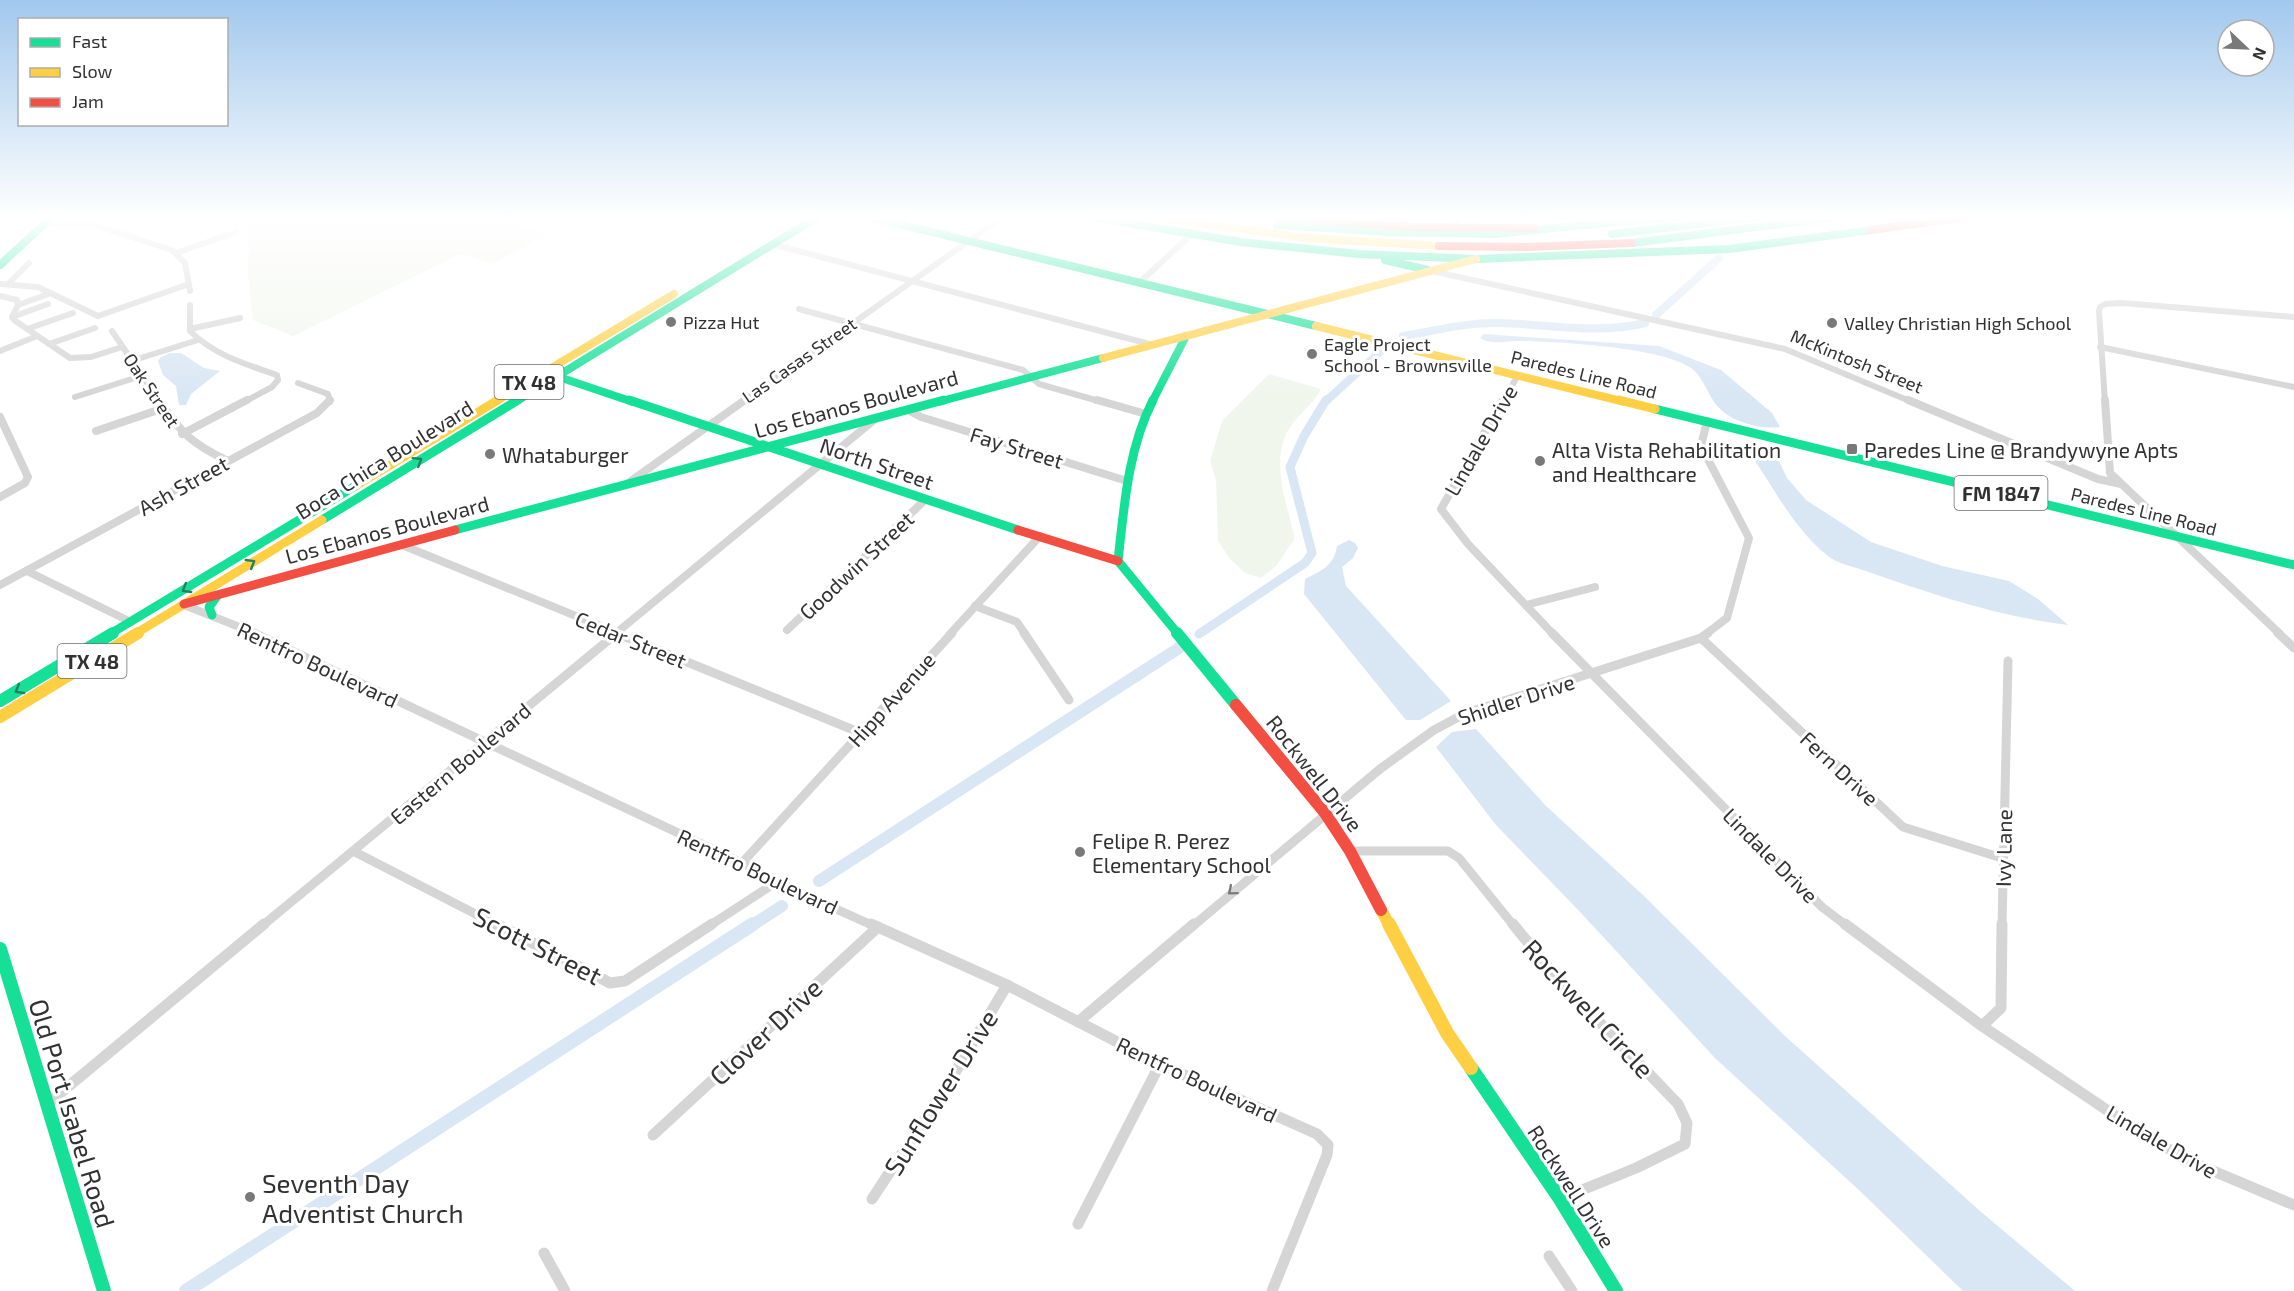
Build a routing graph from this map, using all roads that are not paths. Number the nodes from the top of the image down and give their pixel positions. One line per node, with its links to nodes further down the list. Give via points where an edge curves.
1 (16, 276): 14 (street)
2 (189, 276): 15 (street, via 190,287 98,316)
3 (704, 276): 26 (main road, Boca Chica Boulevard / TX 48)
4 (719, 276): 44 (main road, Boca Chica Boulevard / TX 48)
5 (897, 276): 11 (street)
6 (917, 276): 11 (street, Las Casas Street)
7 (1116, 276): 12 (main road, Paredes Line Road / FM 1847)
8 (1146, 276): 12 (street)
9 (1412, 276): 22 (main road, Los Ebanos Boulevard)
10 (1456, 276): 63 (street, McKintosh Street, via 1785,349 2098,479)
11 (912, 280): 27 (street, Las Casas Street); 36 (street)
12 (1140, 282): 22 (main road, Paredes Line Road / FM 1847)
13 (0, 284): 14 (street)
14 (8, 284): 15 (street, via 38,287)
15 (51, 293): 18 (street)
16 (0, 296): 18 (street, via 16,300)
17 (48, 304): 23 (street)
18 (18, 305): 23 (street)
19 (190, 305): 30 (street)
20 (799, 309): 27 (street)
21 (74, 313): 29 (street)
22 (1268, 314): 33 (main road, Los Ebanos Boulevard); 41 (main road, Paredes Line Road / FM 1847)
23 (12, 317): 29 (street)
24 (2294, 317): 38 (street, via 2112,303 2100,307)
25 (240, 318): 30 (street)
26 (629, 321): 43 (main road, Boca Chica Boulevard / TX 48); 44 (main road, via 627,327 558,369)
27 (850, 324): 45 (street, via 1023,370); 55 (street, Las Casas Street)
28 (95, 328): 35 (street)
29 (27, 329): 32 (street)
30 (190, 329): 34 (street)
31 (112, 331): 37 (street, Oak Street)
32 (38, 336): 35 (street); 39 (street)
33 (1186, 336): 36 (main road, Los Ebanos Boulevard); 51 (main road)
34 (198, 340): 40 (street); 57 (street, via 224,355 277,375 278,380 272,387)
35 (49, 344): 37 (street, via 77,359)
36 (1153, 345): 45 (main road, Los Ebanos Boulevard)
37 (122, 347): 40 (street, Oak Street)
38 (2100, 347): 47 (street); 63 (street, via 2110,473)
39 (0, 351)
40 (131, 361): 42 (street, Oak Street)
41 (1518, 375): 54 (main road, Paredes Line Road / FM 1847); 79 (street, Lindale Drive, via 1441,509)
42 (141, 376): 48 (street); 49 (street, Oak Street)
43 (537, 376): 58 (main road, via 541,378 539,382 452,435); 82 (main road, Boca Chica Boulevard / TX 48, one-way to 82)
44 (556, 376): 55 (main road, North Street); 58 (main road, Boca Chica Boulevard / TX 48)
45 (1032, 377): 50 (main road, Los Ebanos Boulevard); 51 (street, via 1039,384)
46 (298, 383): 60 (street, Ash Street, via 328,394 330,402 317,413)
47 (2294, 387)
48 (75, 397)
49 (164, 408): 56 (street); 57 (street, Oak Street)
50 (908, 410): 53 (main road, Los Ebanos Boulevard); 62 (street, Fay Street)
51 (1146, 414): 62 (main road)
52 (0, 417): 65 (street, via 28,477 25,483)
53 (874, 420): 59 (main road, Los Ebanos Boulevard); 61 (street, Eastern Boulevard)
54 (1707, 421): 67 (main road, Paredes Line Road / FM 1847); 85 (street, Shidler Drive, via 1701,446 1749,538 1727,618)
55 (706, 427): 59 (main road, North Street); 64 (street, Las Casas Street)
56 (96, 431)
57 (182, 434): 60 (street, Oak Street)
58 (451, 441): 73 (main road, Boca Chica Boulevard / TX 48, one-way to 58)
59 (769, 447): 61 (main road, North Street); 64 (main road, Los Ebanos Boulevard)
60 (228, 461): 72 (street, Ash Street)
61 (821, 464): 66 (main road, North Street); 84 (street, Eastern Boulevard)
62 (1127, 481): 70 (main road)
63 (2121, 484): 67 (street)
64 (626, 485): 69 (main road, Los Ebanos Boulevard)
65 (0, 497)
66 (925, 500): 68 (main road, North Street); 83 (street, Goodwin Street)
67 (2174, 535): 71 (main road, Paredes Line Road / FM 1847); 86 (street)
68 (1040, 536): 70 (main road, North Street); 80 (street, Hipp Avenue)
69 (402, 546): 75 (main road, Los Ebanos Boulevard); 84 (street, Cedar Street)
70 (1118, 561): 94 (main road, Rockwell Drive)
71 (2294, 565)
72 (27, 571): 74 (street, Ash Street); 82 (street)
73 (218, 583): 75 (main road, Los Ebanos Boulevard); 78 (main road, Boca Chica Boulevard / TX 48)
74 (0, 585)
75 (247, 585): 77 (main road, Los Ebanos Boulevard)
76 (1595, 587): 79 (street)
77 (217, 596): 78 (main road, Los Ebanos Boulevard); 81 (main road, via 209,607)
78 (184, 604): 81 (street, Rentfro Boulevard); 91 (main road, Boca Chica Boulevard / TX 48)
79 (1526, 605): 88 (street, Lindale Drive)
80 (975, 606): 89 (street, via 1017,622); 92 (street, Hipp Avenue)
81 (212, 615): 93 (street, Rentfro Boulevard)
82 (131, 622): 90 (main road, Boca Chica Boulevard / TX 48, one-way to 90)
83 (787, 630)
84 (617, 633): 92 (street, Cedar Street); 93 (street, Eastern Boulevard)
85 (1701, 638): 88 (street, Shidler Drive); 97 (street, Fern Drive, via 1903,827)
86 (2294, 648)
87 (2008, 662): 97 (street, Ivy Lane)
88 (1591, 674): 94 (street, Shidler Drive, via 1447,722); 104 (street, Lindale Drive, via 1822,907)
89 (1069, 700)
90 (0, 702)
91 (0, 717)
92 (861, 733): 98 (street, Hipp Avenue)
93 (484, 743): 95 (street, Eastern Boulevard); 98 (street, Rentfro Boulevard)
94 (1325, 813): 96 (main road, Rockwell Drive); 103 (street, Shidler Drive, one-way to 103)
95 (353, 851): 99 (street, Scott Street, via 610,983 625,981); 106 (street, Eastern Boulevard)
96 (1350, 851): 109 (main road, Rockwell Drive, via 1448,1033); 109 (street, Rockwell Circle, via 1448,852 1460,858 1556,977 1678,1104 1687,1123 1685,1144)
97 (2002, 858): 104 (street, Ivy Lane, via 2001,1008)
98 (742, 863): 99 (street, Rentfro Boulevard)
99 (778, 881): 100 (street, Rentfro Boulevard)
100 (878, 927): 102 (street, Rentfro Boulevard); 107 (street, Clover Drive)
101 (0, 949): 106 (main road, Old Port Isabel Road)
102 (1007, 985): 103 (street, Rentfro Boulevard); 108 (street, Sunflower Drive, via 950,1081)
103 (1078, 1022): 105 (street, Rentfro Boulevard)
104 (1982, 1026): 110 (street, Lindale Drive, via 2150,1139 2199,1165)
105 (1160, 1064): 111 (street); 116 (street, Rentfro Boulevard, via 1317,1134 1328,1145 1328,1155)
106 (46, 1105): 114 (main road, Old Port Isabel Road)
107 (653, 1135)
108 (872, 1199)
109 (1560, 1199): 118 (main road, Rockwell Drive)
110 (2294, 1205)
111 (1078, 1224)
112 (544, 1253): 115 (street)
113 (1549, 1256): 117 (street)
114 (104, 1291)
115 (565, 1291)
116 (1272, 1291)
117 (1572, 1291)
118 (1616, 1291)

